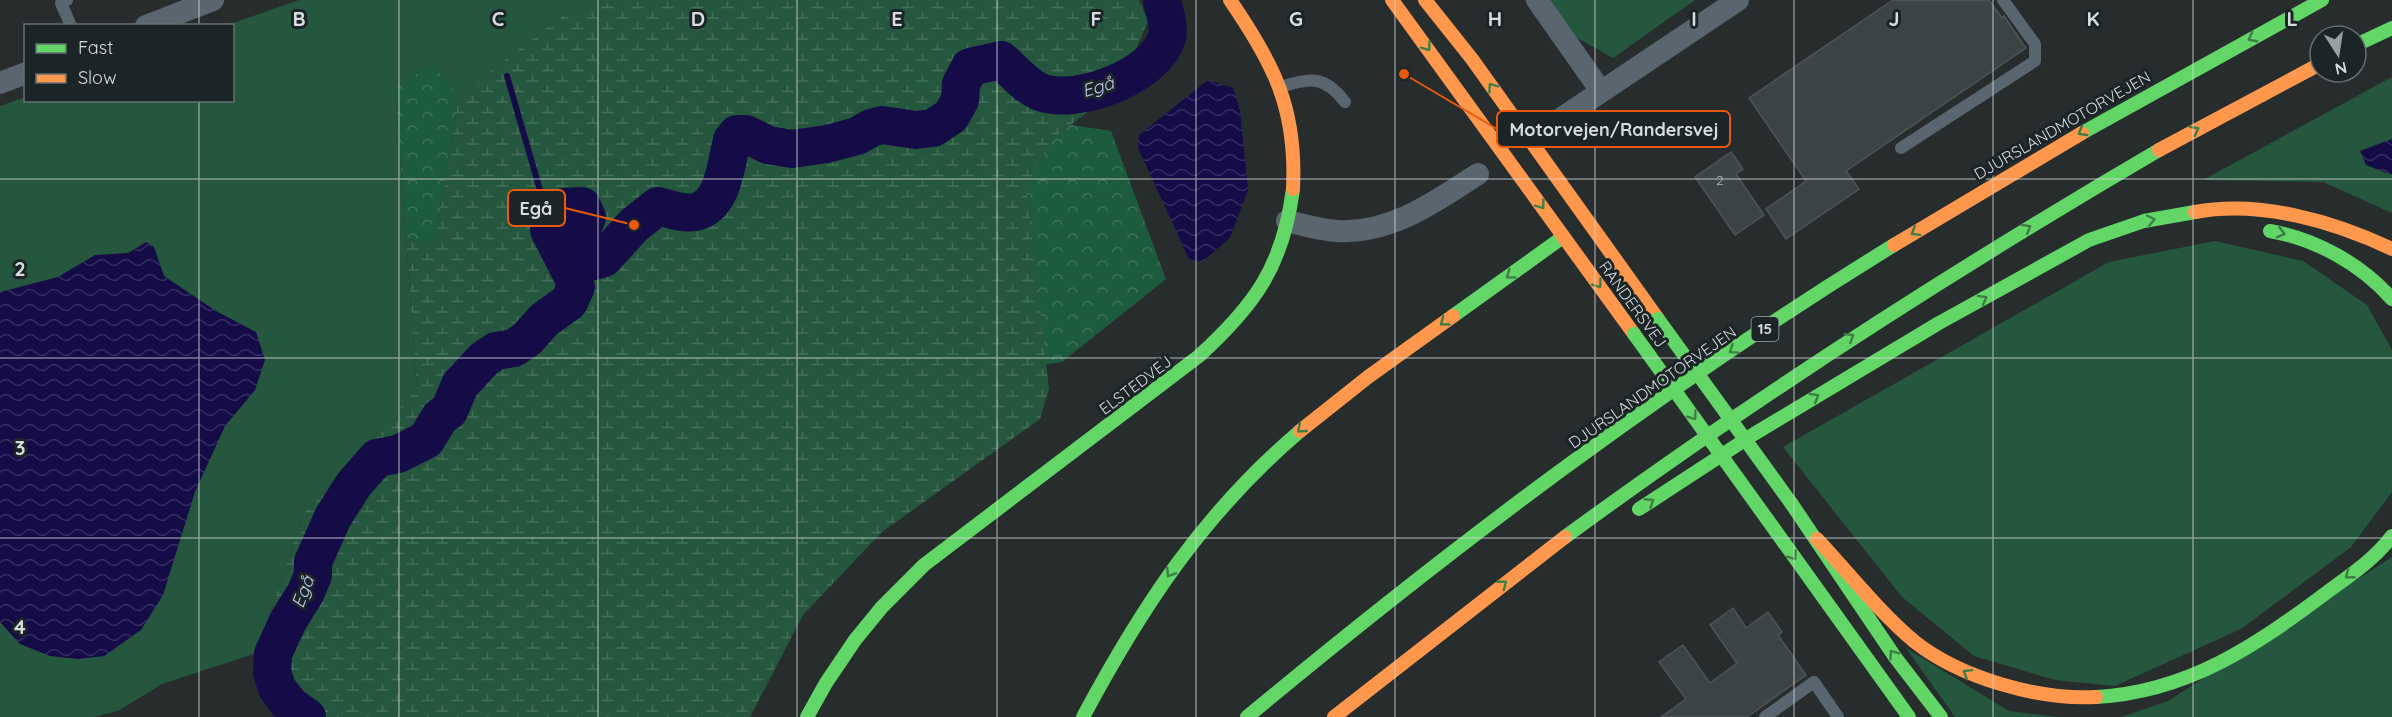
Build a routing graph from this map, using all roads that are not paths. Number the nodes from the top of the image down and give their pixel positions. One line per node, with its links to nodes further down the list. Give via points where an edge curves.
1 (67, 0): 10 (lane, via 61,3)
2 (213, 0): 11 (street)
3 (1230, 0): 17 (main road, ELSTEDVEJ)
4 (1392, 0): 24 (main road, RANDERSVEJ, one-way to 24)
5 (1425, 0): 24 (main road, RANDERSVEJ, one-way to 5, via 1472,59)
6 (1538, 0): 18 (street)
7 (1738, 0): 18 (street)
8 (2003, 0): 21 (lane, via 2035,44 2035,61)
9 (2322, 0): 37 (main road, DJURSLANDMOTORVEJEN / 15, one-way to 37, via 2134,102 1814,295 1542,483 1450,552)
10 (70, 24)
11 (151, 24)
12 (2392, 28): 13 (main road)
13 (2368, 39)
14 (2308, 70): 34 (main road, one-way to 14, via 1552,546 1838,345 2165,146)
15 (24, 73): 16 (street)
16 (0, 83)
17 (1280, 87): 19 (lane, via 1310,80 1327,83); 23 (main road, ELSTEDVEJ, via 1293,159)
18 (1601, 91): 20 (street)
19 (1345, 102)
20 (1547, 128)
21 (1901, 148)
22 (1478, 174): 23 (street, via 1394,223 1336,231)
23 (1287, 221): 35 (main road, ELSTEDVEJ, via 1278,255 1237,321 1199,356 924,565 855,640)
24 (1575, 228): 32 (main road, RANDERSVEJ, bridge, via 1658,318); 36 (main road, one-way to 36, via 1302,428 1234,493 1175,564); 41 (main road, RANDERSVEJ, one-way to 41, bridge, via 1634,334)
25 (2259, 230): 29 (main road, one-way to 29, via 2281,231 2334,254 2372,277)
26 (2170, 231): 28 (main road, via 2147,233 2093,248)
27 (2392, 249): 28 (main road, one-way to 27, via 2089,240 2144,221 2211,209 2283,212 2360,234)
28 (2040, 268): 30 (main road, one-way to 28, via 1754,434)
29 (2392, 299)
30 (1623, 519)
31 (2392, 536): 32 (main road, one-way to 32, via 2386,546 2332,590 2253,646 2181,687 2104,708 2060,707 1980,681 1912,639)
32 (1817, 539): 42 (main road, RANDERSVEJ, one-way to 32, via 1895,657)
33 (1534, 579): 34 (main road)
34 (1357, 698): 38 (main road)
35 (807, 717)
36 (1083, 717)
37 (1247, 717)
38 (1334, 717)
39 (1765, 717): 40 (lane, via 1814,682)
40 (1838, 717)
41 (1909, 717)
42 (1941, 717)

